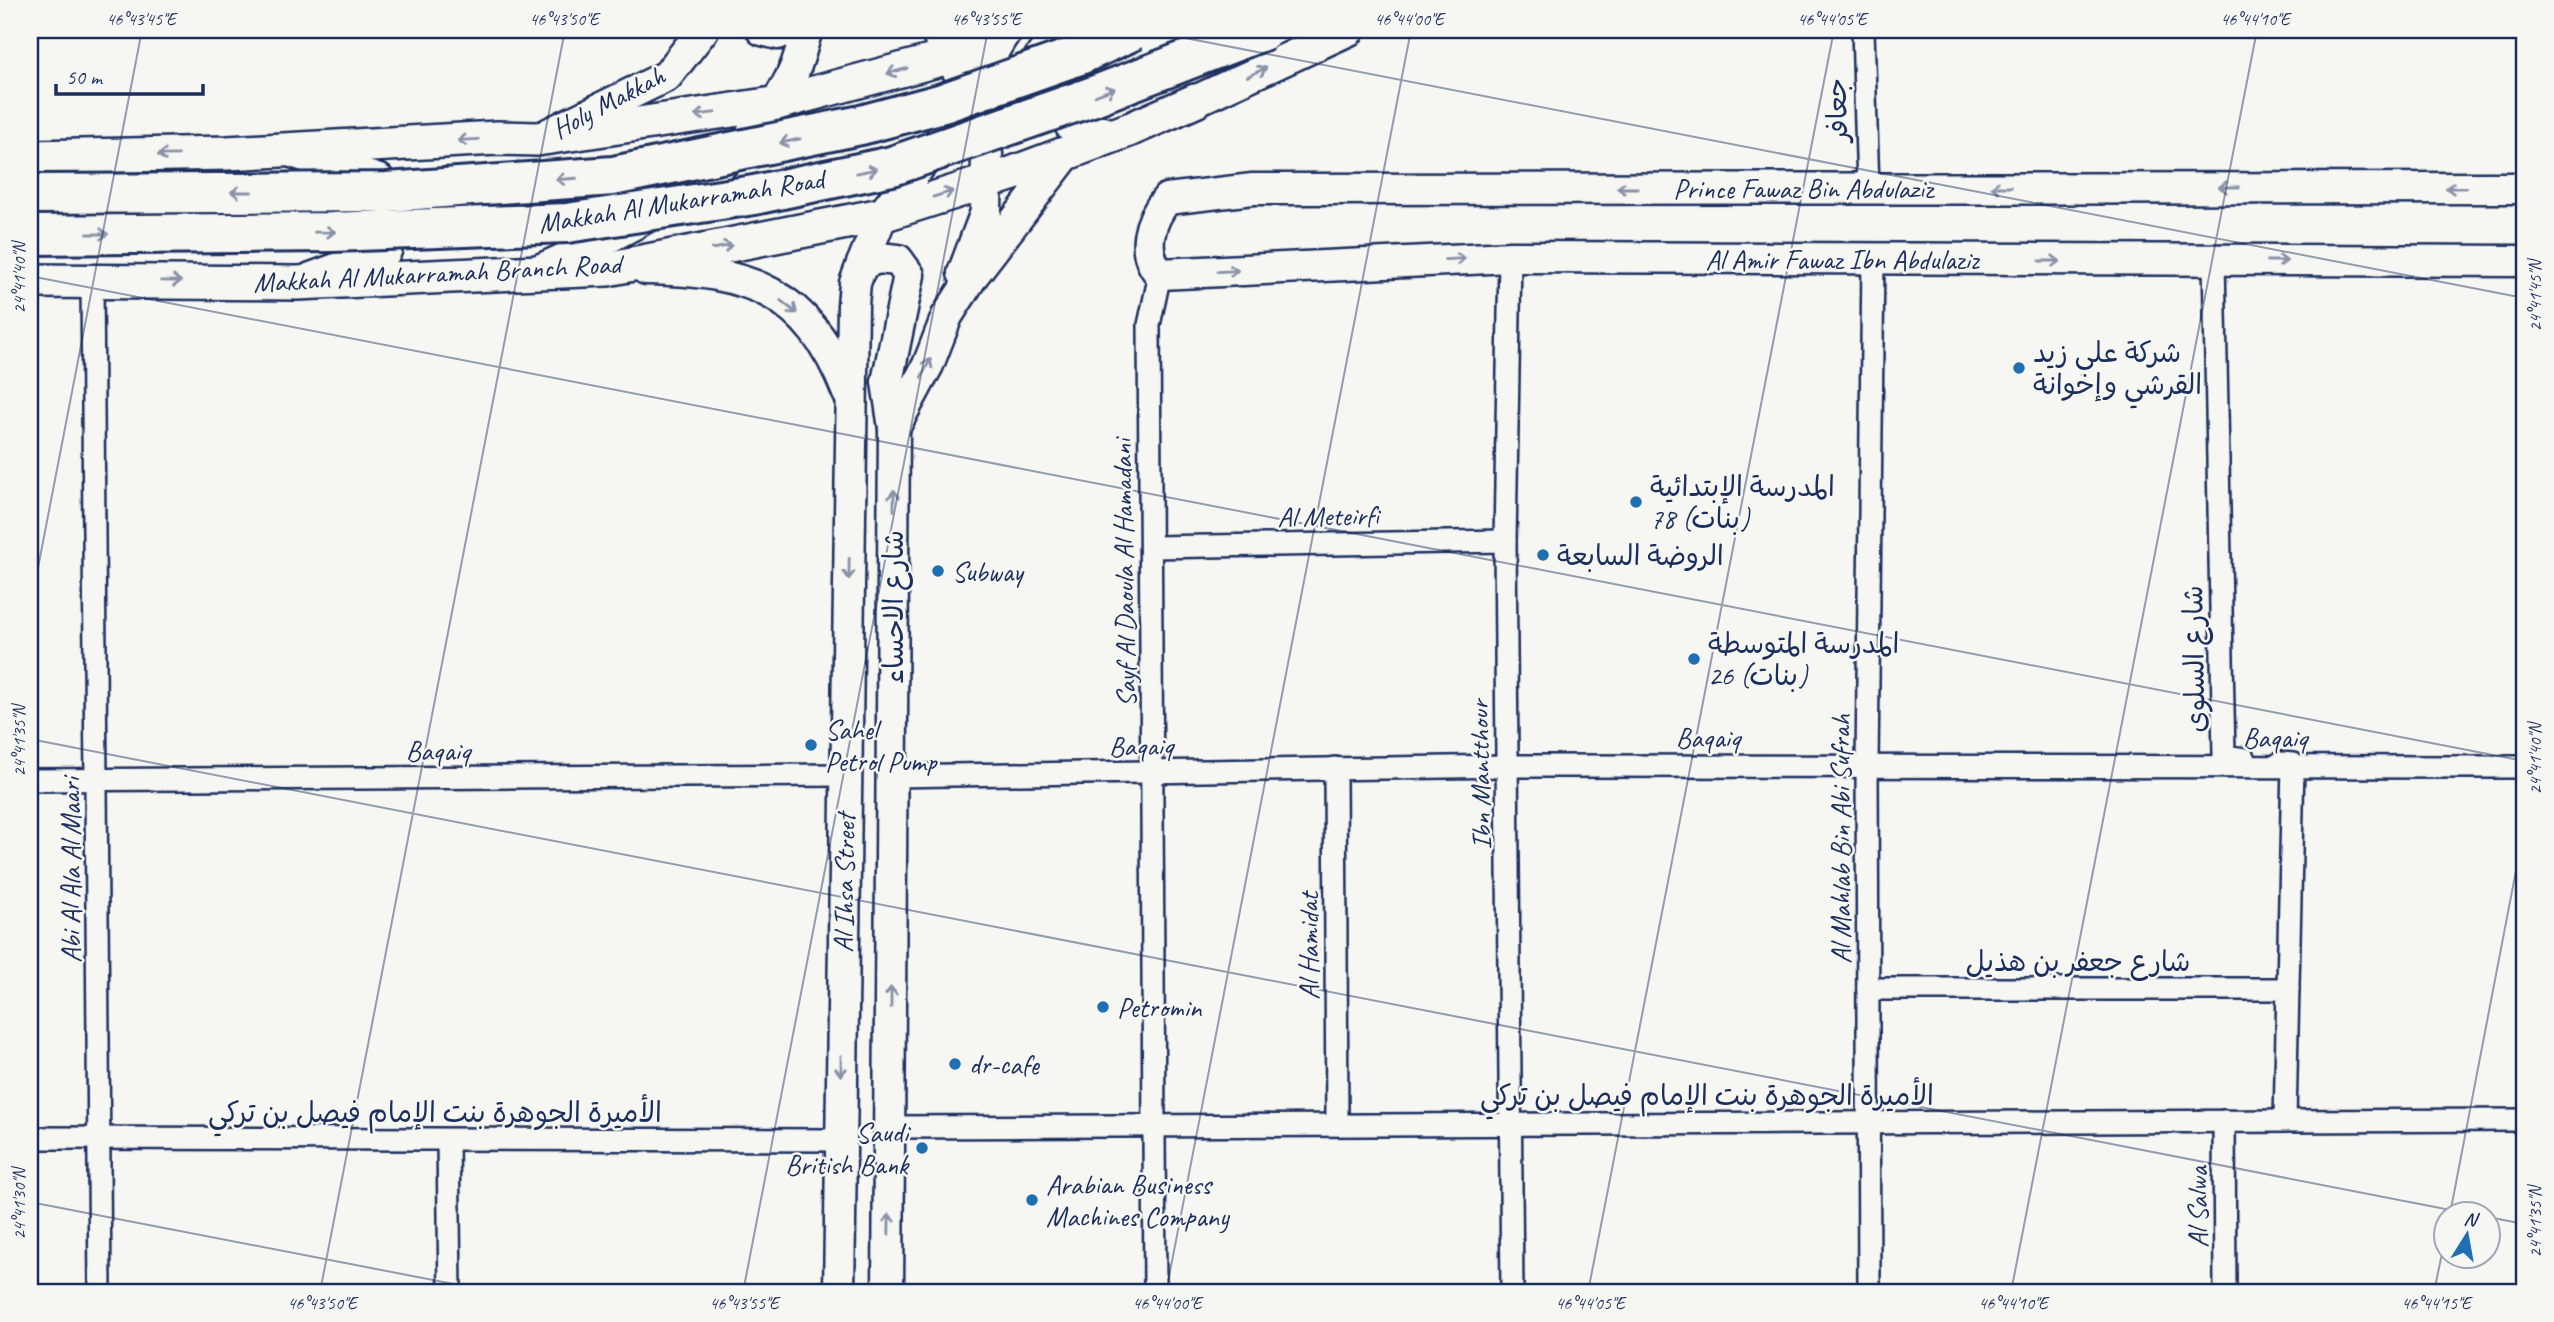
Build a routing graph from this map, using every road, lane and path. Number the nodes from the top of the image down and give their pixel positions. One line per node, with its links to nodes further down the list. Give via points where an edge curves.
1 (703, 30): 16 (main road, Holy Makkah, via 667,76)
2 (762, 30): 3 (main road, via 778,34)
3 (783, 30)
4 (807, 30): 14 (main road, via 792,75)
5 (1006, 30): 11 (main road); 12 (main road)
6 (1061, 30): 15 (main road, via 1040,57 1070,125)
7 (1134, 30): 23 (highway, Makkah Al Mukarramah Road, one-way to 23, bridge, via 1082,54 943,103 825,133 613,176 387,192)
8 (1265, 30): 25 (highway, Makkah Al Mukarramah Road, one-way to 8, bridge, via 332,232 567,223 754,195 892,166)
9 (1349, 30): 13 (main road, Makkah Al Mukarramah Branch Road, one-way to 9)
10 (1863, 30): 22 (street, جعافر)
11 (943, 43): 12 (main road); 14 (main road, one-way to 14)
12 (970, 92): 20 (main road, via 987,154); 24 (main road)
13 (1195, 101): 15 (main road, Makkah Al Mukarramah Branch Road)
14 (773, 104): 16 (main road, one-way to 16); 32 (main road, via 728,158 686,192 614,237)
15 (1115, 135): 18 (main road, Makkah Al Mukarramah Branch Road)
16 (537, 139): 17 (main road, one-way to 17)
17 (289, 151): 19 (main road, one-way to 19); 36 (main road, via 379,180 397,212 386,251)
18 (1068, 152): 20 (main road, Makkah Al Mukarramah Branch Road); 37 (main road)
19 (30, 157)
20 (986, 181): 24 (main road, Makkah Al Mukarramah Branch Road, one-way to 20); 37 (main road, via 986,212)
21 (2524, 184): 22 (main road, Prince Fawaz Bin Abdulaziz, one-way to 22)
22 (1868, 188): 33 (main road, Prince Fawaz Bin Abdulaziz, one-way to 33, via 1253,189 1167,199 1154,215 1148,250 1151,265)
23 (30, 194)
24 (882, 215): 30 (main road); 31 (main road, Makkah Al Mukarramah Branch Road, one-way to 24)
25 (30, 235)
26 (1510, 257): 27 (main road, Al Amir Fawaz Ibn Abdulaziz); 33 (main road, Al Amir Fawaz Ibn Abdulaziz, one-way to 26); 40 (street, Ibn Mantthour)
27 (1873, 260): 28 (main road, Al Amir Fawaz Ibn Abdulaziz, one-way to 28); 43 (street, Al Mahlab Bin Abi Sufrah)
28 (2214, 261): 29 (main road, Al Amir Fawaz Ibn Abdulaziz, one-way to 29); 42 (street, شارع السلوى, via 2224,756)
29 (2524, 261)
30 (862, 264): 38 (main road, Al Ihsa Street, via 853,305); 39 (main road, شارع الاحساء, via 878,258 898,260 909,275 887,382)
31 (607, 269): 32 (main road, Makkah Al Mukarramah Branch Road); 38 (main road, one-way to 38, via 695,270 752,282 805,319 837,365)
32 (536, 272): 36 (main road, Makkah Al Mukarramah Branch Road)
33 (1160, 274): 41 (street, Sayf Al Daoula Al Hamadani, via 1149,325)
34 (92, 280): 35 (main road, Makkah Al Mukarramah Branch Road); 36 (main road, Makkah Al Mukarramah Branch Road, one-way to 36); 51 (street, Abi Al Ala Al Maari)
35 (30, 281)
36 (297, 283)
37 (947, 316): 39 (main road, one-way to 37, via 928,365)
38 (851, 403): 48 (main road, Al Ihsa Street, one-way to 48)
39 (894, 428): 49 (main road, شارع الاحساء, one-way to 39)
40 (1505, 541): 41 (street, Al Meteirfi); 44 (street, Ibn Mantthour)
41 (1152, 547): 47 (street, Sayf Al Daoula Al Hamadani)
42 (2293, 764): 43 (street, Baqaiq); 45 (street, Baqaiq); 53 (street)
43 (1867, 765): 44 (street, Baqaiq); 52 (street, Al Mahlab Bin Abi Sufrah)
44 (1509, 766): 46 (street, Baqaiq); 58 (street, Ibn Mantthour)
45 (2524, 767)
46 (1335, 768): 47 (street, Baqaiq); 57 (street, Al Hamidat)
47 (1154, 774): 49 (street, Baqaiq); 60 (street, Sayf Al Daoula Al Hamadani)
48 (846, 775): 51 (street, Baqaiq); 64 (main road, Al Ihsa Street, one-way to 64)
49 (893, 776): 61 (main road, شارع الاحساء, one-way to 49)
50 (30, 780): 51 (street, Baqaiq)
51 (98, 780): 63 (street, Abi Al Ala Al Maari)
52 (1868, 989): 53 (street, شارع جعفر بن هذيل); 59 (street, Al Mahlab Bin Abi Sufrah)
53 (2288, 989): 56 (street)
54 (2524, 1120): 56 (street, الأميرة الجوهرة بنت الإمام فيصل بن تركي)
55 (2224, 1121): 56 (street, الأميرة الجوهرة بنت الإمام فيصل بن تركي); 59 (street, الأميرة الجوهرة بنت الإمام فيصل بن تركي); 73 (street, Al Salwa)
56 (2285, 1121)
57 (1337, 1123): 58 (street, الأميرة الجوهرة بنت الإمام فيصل بن تركي); 60 (street, الأميرة الجوهرة بنت الإمام فيصل بن تركي)
58 (1510, 1124): 59 (street, الأميرة الجوهرة بنت الإمام فيصل بن تركي); 71 (street, Ibn Mantthour)
59 (1870, 1124): 72 (street, Al Mahlab Bin Abi Sufrah)
60 (1153, 1125): 61 (street, الأميرة الجوهرة بنت الإمام فيصل بن تركي); 70 (street, Sayf Al Daoula Al Hamadani)
61 (890, 1127): 69 (main road, شارع الاحساء, one-way to 61)
62 (30, 1138): 63 (street, الأميرة الجوهرة بنت الإمام فيصل بن تركي)
63 (99, 1139): 65 (street, الأميرة الجوهرة بنت الإمام فيصل بن تركي); 66 (street, Abi Al Ala Al Maari)
64 (841, 1140): 65 (street, الأميرة الجوهرة بنت الإمام فيصل بن تركي); 68 (main road, Al Ihsa Street)
65 (448, 1141): 67 (street)
66 (100, 1292)
67 (450, 1292)
68 (839, 1292)
69 (888, 1292)
70 (1155, 1292)
71 (1512, 1292)
72 (1869, 1292)
73 (2225, 1292)

